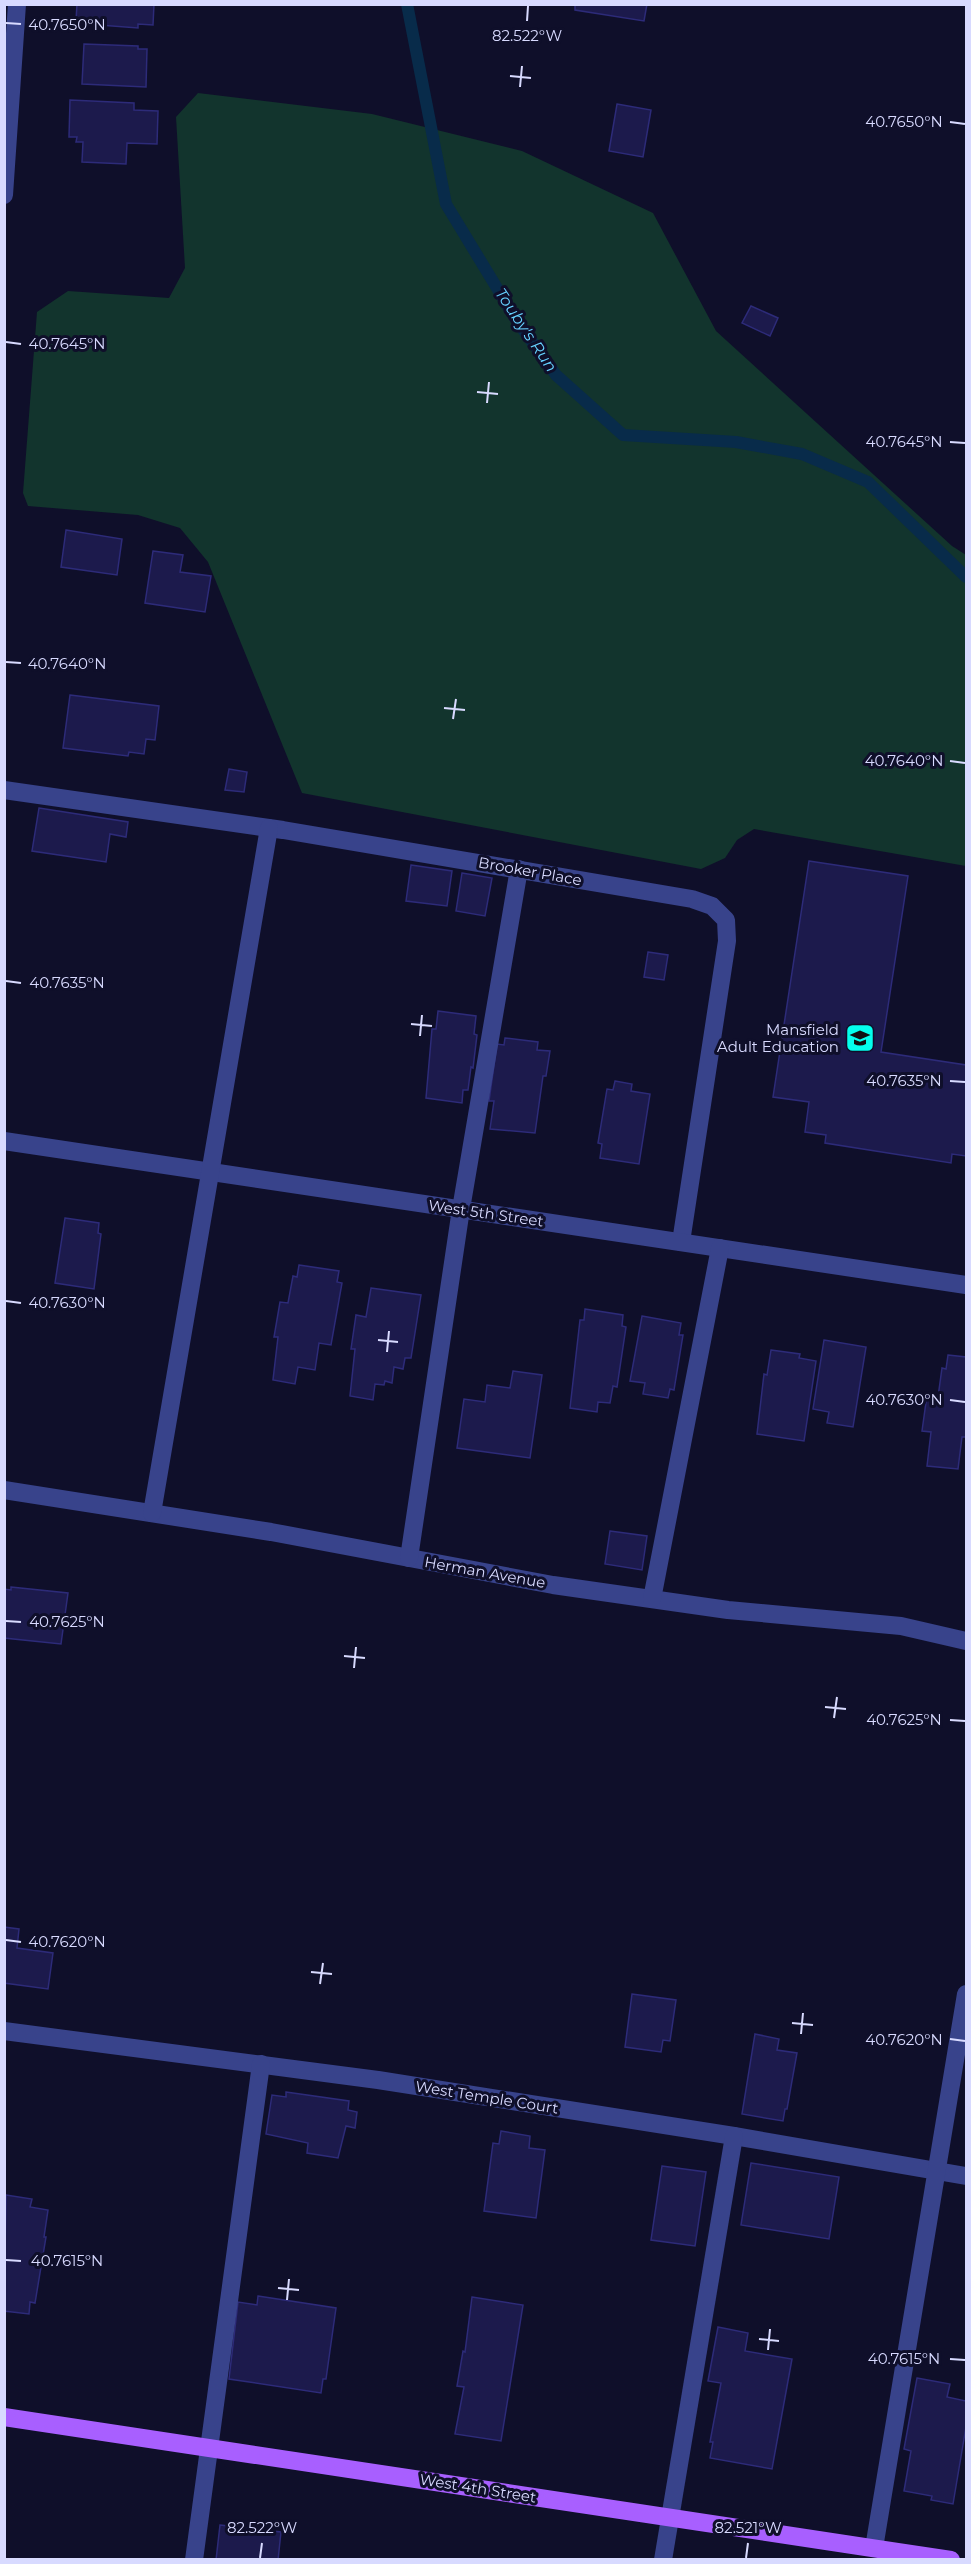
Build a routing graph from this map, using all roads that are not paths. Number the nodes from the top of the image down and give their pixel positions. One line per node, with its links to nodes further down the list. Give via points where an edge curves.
1 (17, 4): 2 (street)
2 (4, 195)
3 (4, 790): 4 (street, Brooker Place)
4 (268, 828): 5 (street, Brooker Place); 7 (street)
5 (519, 869): 8 (street); 9 (street, Brooker Place, via 692,899 712,906 726,920 728,941)
6 (4, 1141): 7 (street, West 5th Street)
7 (209, 1172): 8 (street, West 5th Street); 13 (street)
8 (461, 1209): 9 (street, West 5th Street); 14 (street)
9 (681, 1242): 10 (street, West 5th Street)
10 (720, 1248): 11 (street, West 5th Street); 15 (street)
11 (966, 1285)
12 (4, 1490): 13 (street, Herman Avenue)
13 (152, 1513): 14 (street, Herman Avenue)
14 (410, 1558): 15 (street, Herman Avenue)
15 (652, 1599): 16 (street, Herman Avenue, via 901,1626)
16 (966, 1641)
17 (966, 1994): 21 (street)
18 (4, 2031): 19 (street, West Temple Court)
19 (261, 2064): 20 (street, West Temple Court); 24 (street)
20 (734, 2136): 21 (street, West Temple Court); 25 (street)
21 (936, 2172): 22 (street, West Temple Court); 26 (street)
22 (966, 2176)
23 (4, 2417): 24 (main road, West 4th Street)
24 (208, 2447): 25 (main road, West 4th Street); 27 (street)
25 (670, 2517): 26 (main road, West 4th Street); 28 (street)
26 (874, 2548): 29 (main road, West 4th Street)
27 (194, 2559)
28 (663, 2559)
29 (951, 2559)

